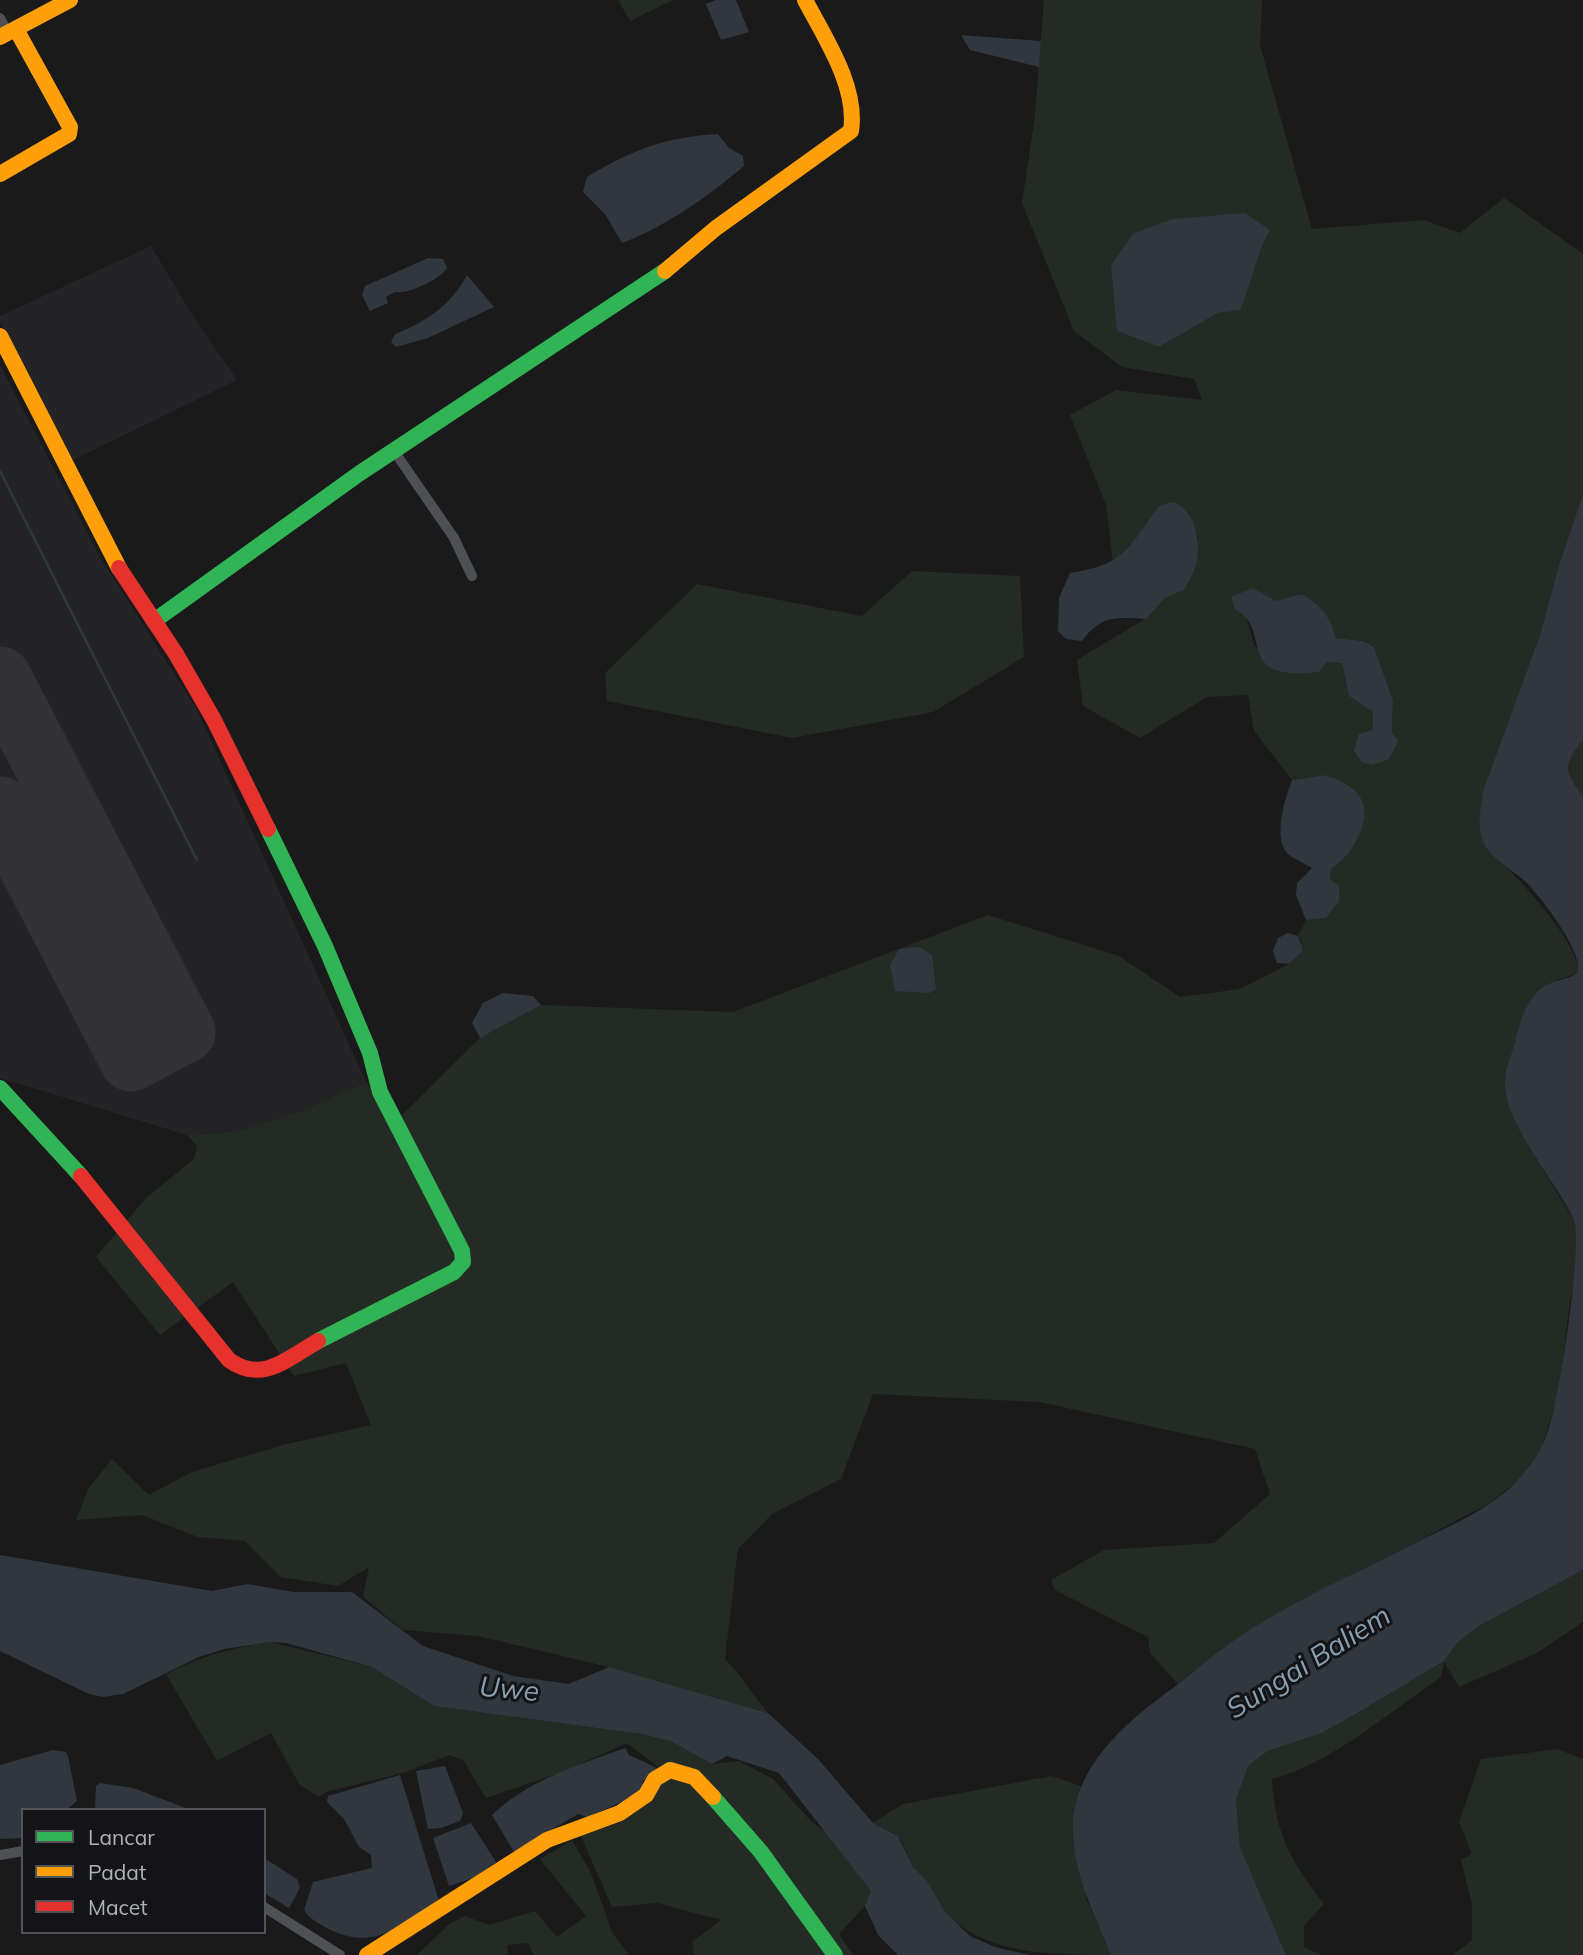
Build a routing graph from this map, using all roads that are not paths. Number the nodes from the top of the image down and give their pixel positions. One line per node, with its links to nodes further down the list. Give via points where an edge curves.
1 (70, 0): 3 (street)
2 (805, 0): 6 (street, via 852,103 851,131 674,265)
3 (6, 29): 4 (street, via 70,127 69,135)
4 (0, 174)
5 (0, 336): 8 (street, via 112,557)
6 (394, 451): 7 (street, via 454,538); 8 (street)
7 (472, 576)
8 (154, 621): 9 (street, via 214,720 325,946 370,1053 380,1092 462,1251 463,1262 454,1272 265,1371 244,1371 229,1360 80,1175)
9 (0, 1088)
10 (21, 1850): 11 (street)
11 (0, 1854)
12 (266, 1908): 13 (street)
13 (340, 1955)
14 (367, 1955): 15 (street, via 547,1840 620,1813 646,1796 655,1779 670,1770 694,1777 719,1804 761,1852)
15 (835, 1955)

